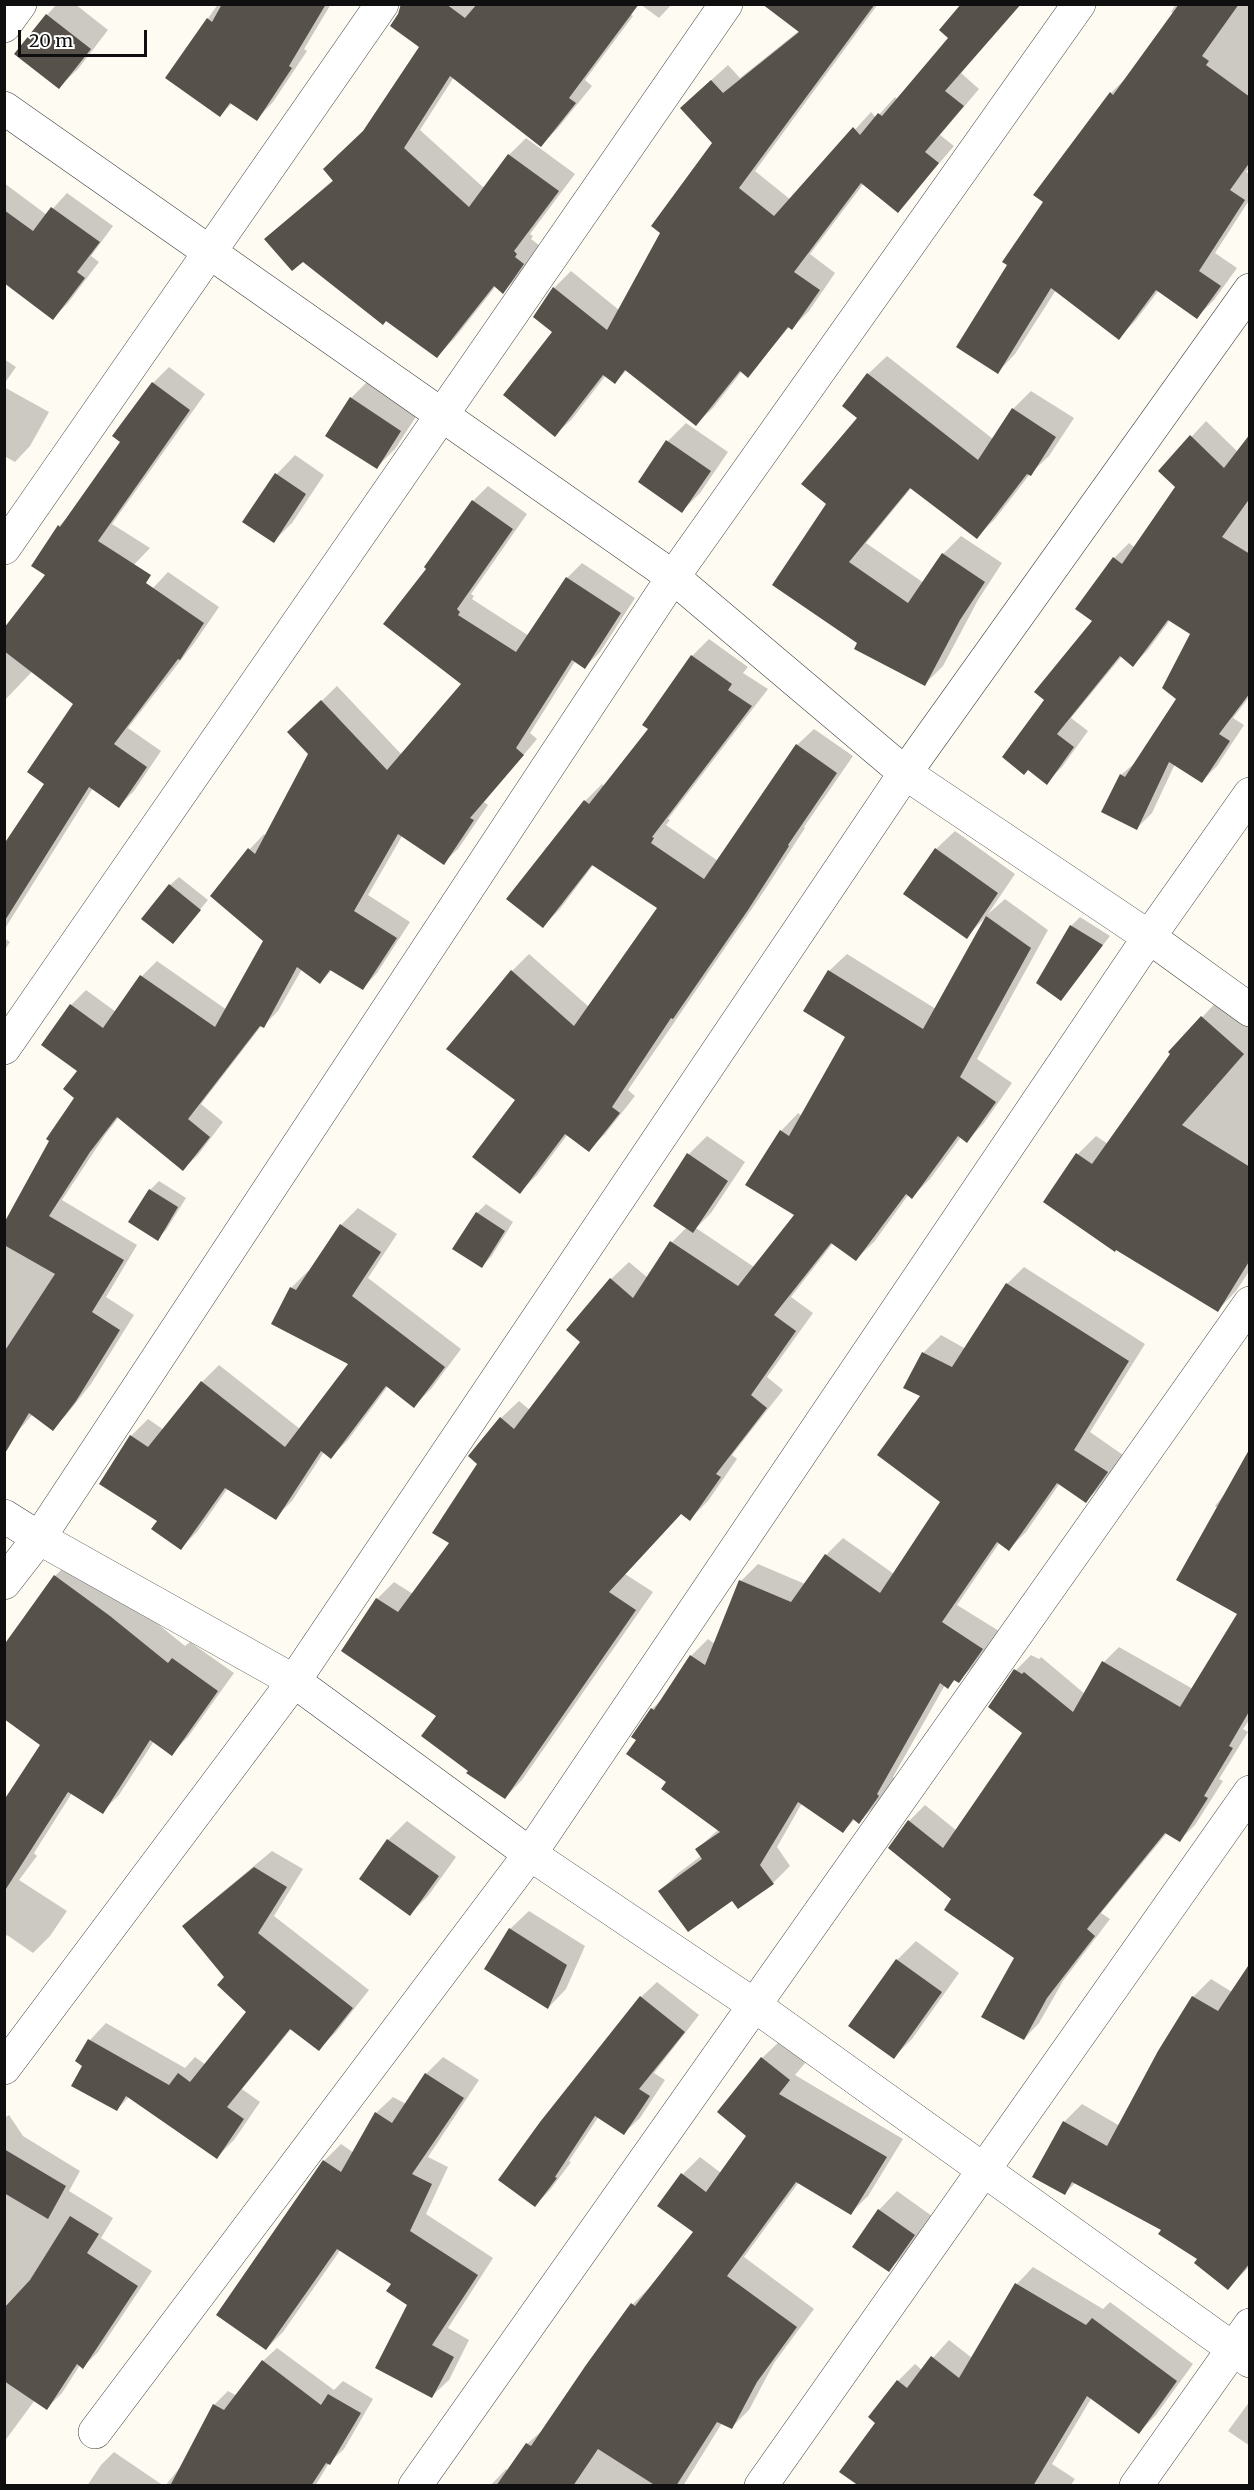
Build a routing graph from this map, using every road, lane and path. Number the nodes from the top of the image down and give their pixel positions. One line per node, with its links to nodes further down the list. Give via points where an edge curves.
1 (20, 4): 5 (street)
2 (382, 4): 7 (street)
3 (726, 4): 9 (street)
4 (1078, 4): 11 (street)
5 (4, 26)
6 (4, 108): 7 (street)
7 (209, 251): 9 (street); 10 (street)
8 (1250, 290): 12 (street)
9 (441, 414): 11 (street); 16 (street)
10 (4, 548)
11 (673, 577): 12 (street); 19 (street)
12 (906, 772): 14 (street); 21 (street)
13 (1250, 794): 14 (street)
14 (1149, 937): 15 (street); 23 (street)
15 (1250, 1010)
16 (4, 1048)
17 (1250, 1303): 24 (street)
18 (4, 1516): 19 (street)
19 (39, 1538): 20 (street); 21 (street)
20 (4, 1583)
21 (294, 1681): 23 (street); 25 (street)
22 (1250, 1792): 26 (street)
23 (530, 1854): 24 (street); 28 (street)
24 (754, 2005): 26 (street); 29 (street)
25 (4, 2068)
26 (982, 2169): 27 (street); 30 (street)
27 (1244, 2345): 31 (street)
28 (95, 2432)
29 (415, 2486)
30 (761, 2486)
31 (1136, 2486)

